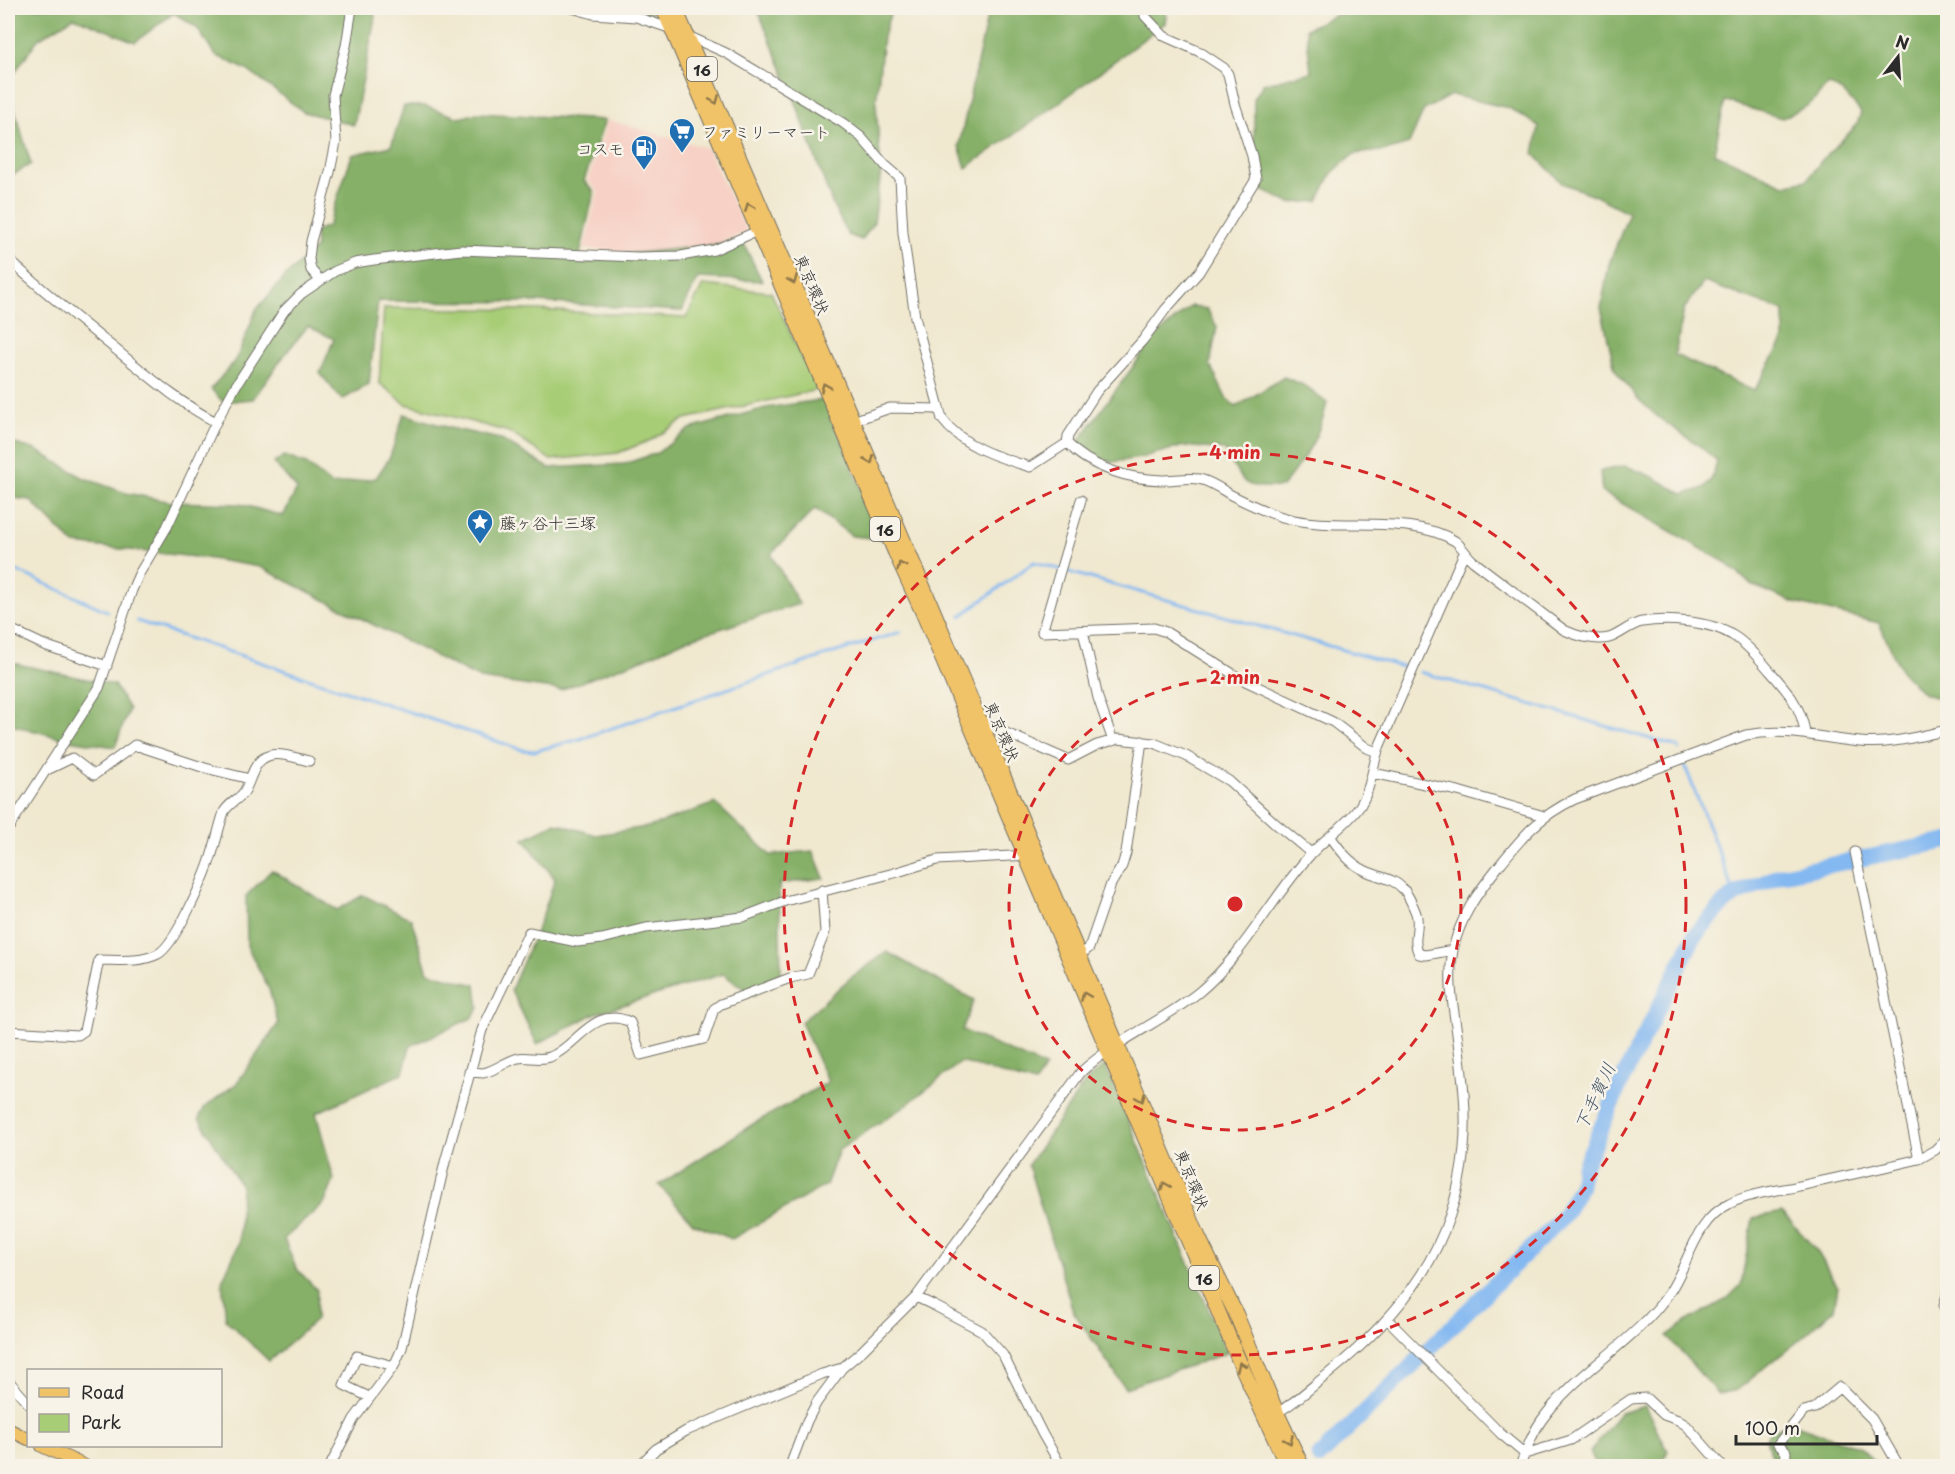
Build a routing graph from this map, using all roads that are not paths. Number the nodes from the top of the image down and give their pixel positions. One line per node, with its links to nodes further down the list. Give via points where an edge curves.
1 (352, 8): 10 (street, via 333,94 336,142 311,241 311,270)
2 (572, 8): 6 (street, via 593,14 636,17)
3 (663, 8): 6 (highway, 東京環状 / 16)
4 (675, 8): 7 (highway, 東京環状 / 16)
5 (1145, 8): 14 (street, via 1146,16 1164,36 1200,51 1228,74 1256,179 1199,272 1098,391)
6 (672, 29): 7 (highway); 8 (highway, 東京環状 / 16, one-way to 6)
7 (688, 36): 8 (highway, 東京環状 / 16, one-way to 8); 11 (street, via 726,53 843,123 900,178 914,308)
8 (764, 228): 10 (street, via 696,255 648,257 461,250 355,263); 12 (highway, 東京環状 / 16, one-way to 12); 35 (highway, 東京環状 / 16, one-way to 8)
9 (8, 259): 13 (street, via 133,363)
10 (320, 280): 13 (street, via 284,311)
11 (938, 409): 12 (street, via 890,408); 14 (street, via 962,440 1030,467)
12 (853, 421): 20 (highway, 東京環状 / 16, one-way to 20)
13 (216, 422): 19 (street, via 168,527 139,574)
14 (1067, 443): 16 (street, via 1086,460 1103,467 1148,479 1198,479 1287,519 1425,528 1459,543)
15 (1081, 500): 18 (street, via 1042,632)
16 (1464, 553): 22 (street, via 1575,635 1610,638 1641,622 1665,621 1696,622 1732,634 1787,691 1801,713); 25 (street)
17 (8, 628): 19 (street)
18 (1083, 631): 23 (street, via 1098,698); 25 (street, via 1154,628 1166,632 1241,679 1333,722)
19 (107, 666): 27 (street, via 99,688)
20 (981, 722): 23 (street, via 1068,760); 35 (highway, 東京環状 / 16)
21 (1947, 730): 22 (street, via 1893,742 1862,742)
22 (1805, 732): 30 (street, via 1764,732 1724,742 1597,790)
23 (1113, 741): 24 (street)
24 (1142, 741): 34 (street, via 1213,770); 38 (street, via 1126,853 1089,948)
25 (1377, 752): 28 (street)
26 (309, 761): 29 (street, via 276,753 267,755)
27 (45, 771): 29 (street, via 72,758 94,775 135,746); 31 (street)
28 (1373, 773): 30 (street, via 1458,791); 32 (street, via 1360,805)
29 (250, 779): 39 (street, via 244,793 224,812 201,882 168,946 159,954 136,961 99,960 84,1031 78,1035)
30 (1544, 816): 37 (street, via 1520,839 1470,906)
31 (8, 829)
32 (1330, 836): 34 (street); 37 (street, via 1365,872 1395,882 1405,890 1417,917 1414,937 1419,954)
33 (1855, 852): 43 (street)
34 (1311, 853): 40 (street, via 1218,974 1175,1009)
35 (1031, 855): 36 (street, via 937,860); 38 (highway, 東京環状 / 16); 40 (highway, 東京環状 / 16, one-way to 35)
36 (822, 890): 41 (street, via 743,917 646,928 602,939 577,942 529,932 489,1011); 41 (street, via 825,932 808,974 721,1004 714,1009 704,1039 640,1055 630,1022 597,1021 547,1058 519,1057 485,1073)
37 (1453, 950): 47 (street, via 1451,989 1465,1100 1460,1175 1433,1254 1420,1279)
38 (1080, 955): 40 (highway, 東京環状 / 16)
39 (8, 1031)
40 (1113, 1047): 45 (street, via 1081,1072); 53 (highway, 東京環状 / 16, via 1236,1314)
41 (469, 1072): 48 (street, via 402,1348)
42 (1947, 1138): 43 (street)
43 (1919, 1159): 57 (street, via 1730,1203 1711,1215 1658,1309 1541,1420)
44 (1947, 1291): 46 (street)
45 (916, 1297): 49 (street); 62 (street, via 982,1331 1003,1355)
46 (1947, 1318)
47 (1388, 1320): 53 (street, via 1364,1344); 57 (street)
48 (394, 1366): 51 (street); 51 (street, via 357,1356 344,1385)
49 (842, 1368): 60 (street, via 686,1431 656,1449); 61 (street, via 807,1421)
50 (8, 1380): 52 (street)
51 (369, 1397): 59 (street)
52 (27, 1402)
53 (1271, 1416): 63 (highway, 東京環状 / 16); 64 (highway, 東京環状 / 16, one-way to 64)
54 (8, 1429): 55 (main road)
55 (27, 1438)
56 (44, 1447): 58 (main road)
57 (1525, 1454): 65 (street); 66 (street, via 1571,1440 1630,1399 1647,1398 1664,1415 1687,1426)
58 (85, 1467)
59 (330, 1467)
60 (639, 1467)
61 (790, 1467)
62 (1061, 1467)
63 (1287, 1467)
64 (1302, 1467)
65 (1520, 1467)
66 (1722, 1467)
67 (1785, 1467): 68 (street, via 1786,1452 1778,1444 1804,1411 1815,1408 1840,1387 1872,1419)
68 (1899, 1467)

